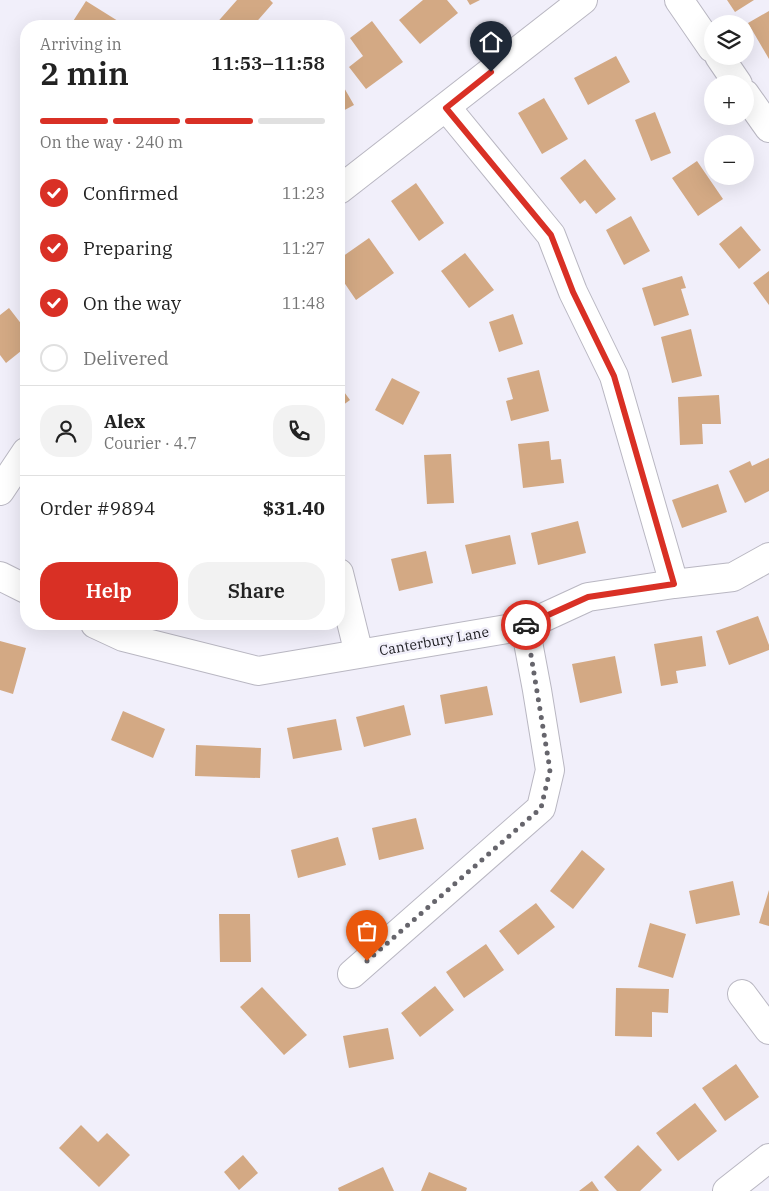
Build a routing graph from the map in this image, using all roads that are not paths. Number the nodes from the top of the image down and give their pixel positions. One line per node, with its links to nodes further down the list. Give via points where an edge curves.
1 (583, 0): 5 (street)
2 (679, 0): 3 (street)
3 (704, 36)
4 (754, 107): 6 (street)
5 (446, 108): 7 (street); 12 (street, via 551,235 573,292 614,376)
6 (769, 128)
7 (345, 185)
8 (20, 461): 9 (street)
9 (0, 491)
10 (769, 557): 12 (street, Canterbury Lane, via 733,577)
11 (0, 576): 13 (street)
12 (674, 584): 15 (street, Canterbury Lane, via 588,597)
13 (20, 586)
14 (345, 597): 17 (street)
15 (525, 626): 17 (street, Canterbury Lane); 18 (street, via 550,770 541,808)
16 (108, 630): 17 (street, Canterbury Lane, via 123,637 258,671)
17 (359, 654)
18 (352, 974)
19 (742, 994): 20 (street)
20 (769, 1030)
21 (769, 1158): 22 (street)
22 (735, 1189)

